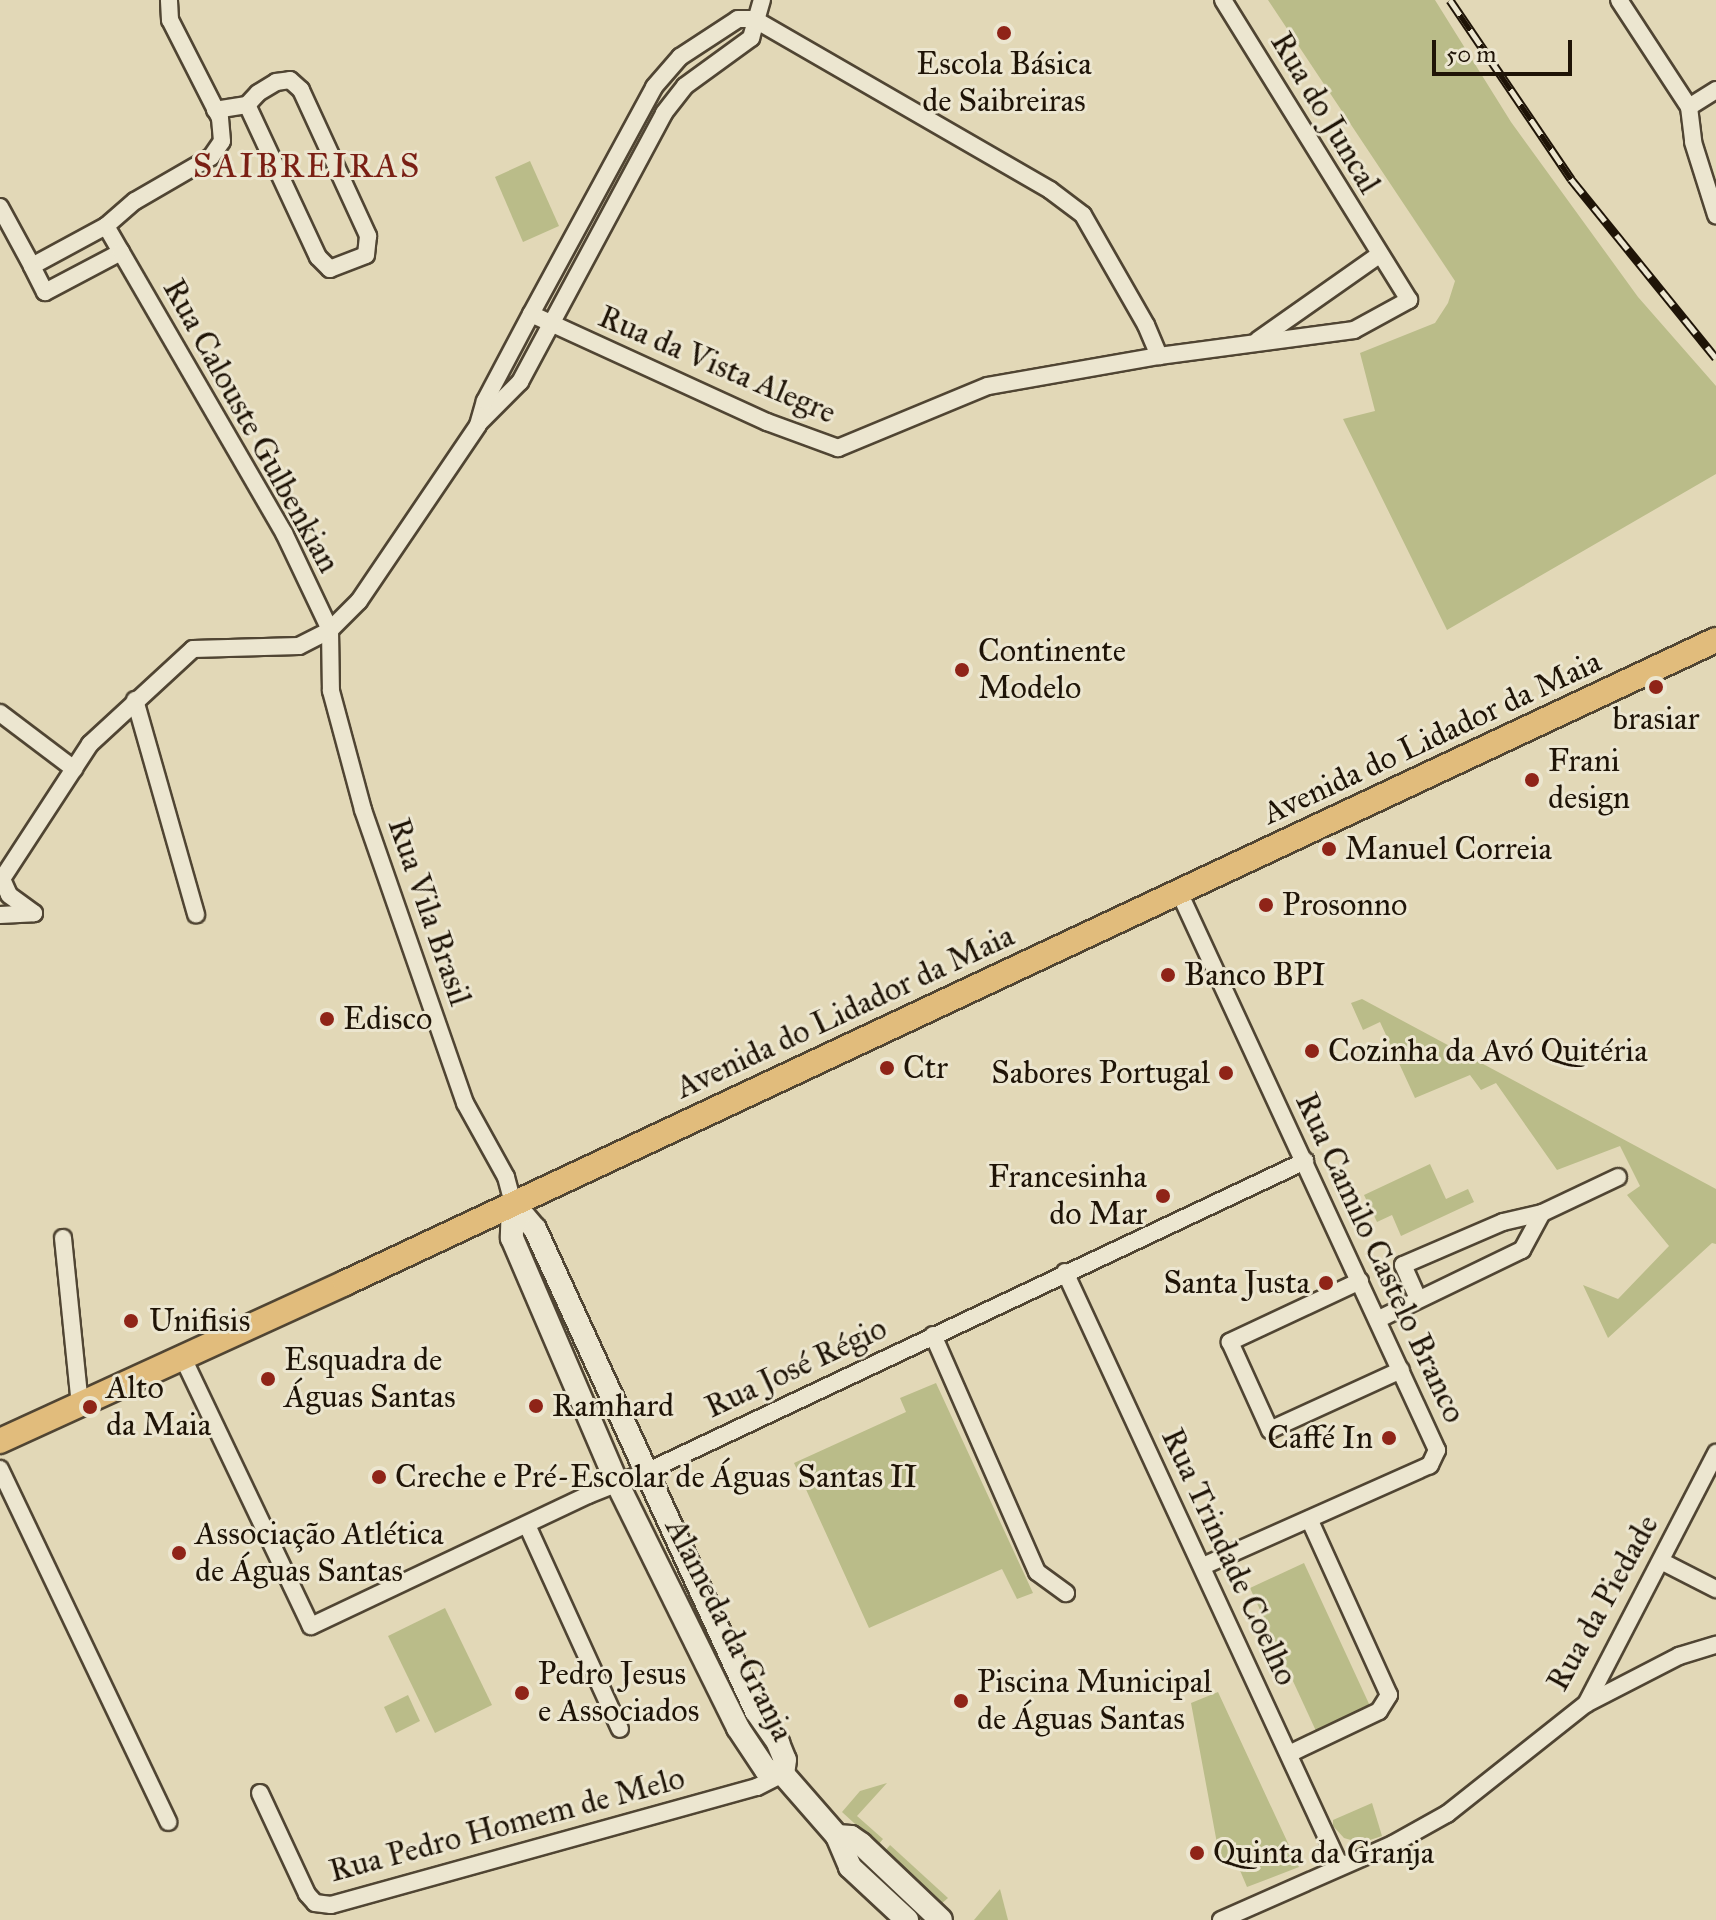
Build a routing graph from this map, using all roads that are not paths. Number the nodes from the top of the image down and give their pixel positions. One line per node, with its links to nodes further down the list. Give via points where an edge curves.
1 (169, 0): 11 (street, via 170,20)
2 (762, 0): 5 (street)
3 (1223, 0): 18 (street, Rua do Juncal)
4 (1619, 0): 10 (street)
5 (754, 19): 6 (street, via 738,19); 7 (street, via 751,38); 23 (street, via 1050,190 1083,215)
6 (669, 70): 7 (street); 15 (street, via 654,87)
7 (685, 86): 16 (street, via 664,113)
8 (1716, 90): 10 (street)
9 (247, 105): 9 (street, via 276,82 290,80 301,90 368,236 366,255 330,269 318,257); 11 (street)
10 (1689, 107): 13 (street, via 1693,142)
11 (215, 110): 14 (street, via 222,141 211,157 135,201)
12 (0, 207): 19 (street)
13 (1716, 215)
14 (106, 226): 17 (street, Rua Calouste Gulbenkian); 19 (street)
15 (574, 234): 16 (street); 20 (street)
16 (594, 244): 21 (street)
17 (121, 252): 19 (street, via 45,292); 25 (street, Rua Calouste Gulbenkian, via 284,533)
18 (1379, 255): 22 (street); 22 (street, Rua do Juncal, via 1409,300 1354,330)
19 (32, 266)
20 (531, 314): 21 (street, Rua da Vista Alegre); 24 (street)
21 (551, 323): 23 (street, Rua da Vista Alegre, via 767,422 838,448 988,386); 24 (street, via 520,382)
22 (1254, 344): 23 (street, Rua da Vista Alegre)
23 (1159, 356)
24 (478, 423): 25 (street, via 359,601)
25 (330, 630): 27 (street, via 299,646 193,649); 36 (street, Rua Vila Brasil, via 331,691 363,810 465,1103 506,1177)
26 (1716, 640): 31 (main road, Avenida do Lidador da Maia)
27 (135, 700): 29 (street, via 90,744); 32 (street)
28 (0, 713): 29 (street)
29 (74, 769): 30 (street)
30 (1, 881): 33 (street, via 9,895 34,913)
31 (1179, 892): 34 (street, Rua Camilo Castelo Branco); 36 (main road, Avenida do Lidador da Maia)
32 (196, 914)
33 (0, 915)
34 (1305, 1161): 39 (street, Rua José Régio); 40 (street, Rua Camilo Castelo Branco)
35 (1618, 1177): 37 (street)
36 (513, 1203): 44 (main road, Avenida do Lidador da Maia); 50 (street, Alameda da Granja, via 535,1229); 51 (street, Alameda da Granja, via 512,1238)
37 (1542, 1213): 41 (street, via 1522,1250); 41 (street, via 1503,1222 1403,1265)
38 (63, 1238): 46 (street)
39 (1065, 1272): 43 (street, Rua José Régio); 55 (street, Rua Trindade Coelho)
40 (1360, 1281): 42 (street, Rua Camilo Castelo Branco); 45 (street, via 1230,1342 1270,1430)
41 (1418, 1299): 42 (street)
42 (1379, 1319): 45 (street, Rua Camilo Castelo Branco)
43 (933, 1335): 50 (street, Rua José Régio); 57 (street, via 1037,1572)
44 (182, 1356): 46 (main road, Avenida do Lidador da Maia); 53 (street, Rua José Régio, via 311,1626)
45 (1401, 1370): 52 (street, Rua Camilo Castelo Branco, via 1437,1450 1430,1465)
46 (80, 1404): 47 (main road, Avenida do Lidador da Maia)
47 (0, 1441)
48 (1716, 1453): 54 (street, Rua da Piedade)
49 (0, 1469): 64 (street)
50 (646, 1472): 51 (street, Rua José Régio); 62 (street, Alameda da Granja, via 756,1711 778,1743 785,1760)
51 (617, 1483): 53 (street, Rua José Régio); 62 (street, Alameda da Granja, via 754,1756 766,1770)
52 (1309, 1519): 55 (street, Rua Camilo Castelo Branco); 61 (street, via 1389,1695 1379,1711)
53 (527, 1525): 60 (street)
54 (1661, 1561): 56 (street); 59 (street, Rua da Piedade)
55 (1203, 1566): 61 (street, Rua Trindade Coelho)
56 (1716, 1589)
57 (1066, 1593)
58 (1716, 1645): 59 (street, via 1679,1656)
59 (1586, 1704): 66 (street, Rua da Piedade, via 1447,1814)
60 (620, 1729)
61 (1289, 1754): 66 (street, Rua Trindade Coelho)
62 (783, 1774): 63 (street, Rua Pedro Homem de Melo, via 757,1787 331,1905 315,1903 307,1894); 65 (street, Alameda da Granja)
63 (260, 1793)
64 (168, 1822)
65 (837, 1836): 67 (street, Alameda da Granja, via 850,1867); 68 (street, Alameda da Granja, via 861,1844)
66 (1340, 1866): 69 (street, Rua da Piedade)
67 (907, 1920)
68 (941, 1920)
69 (1221, 1920)

